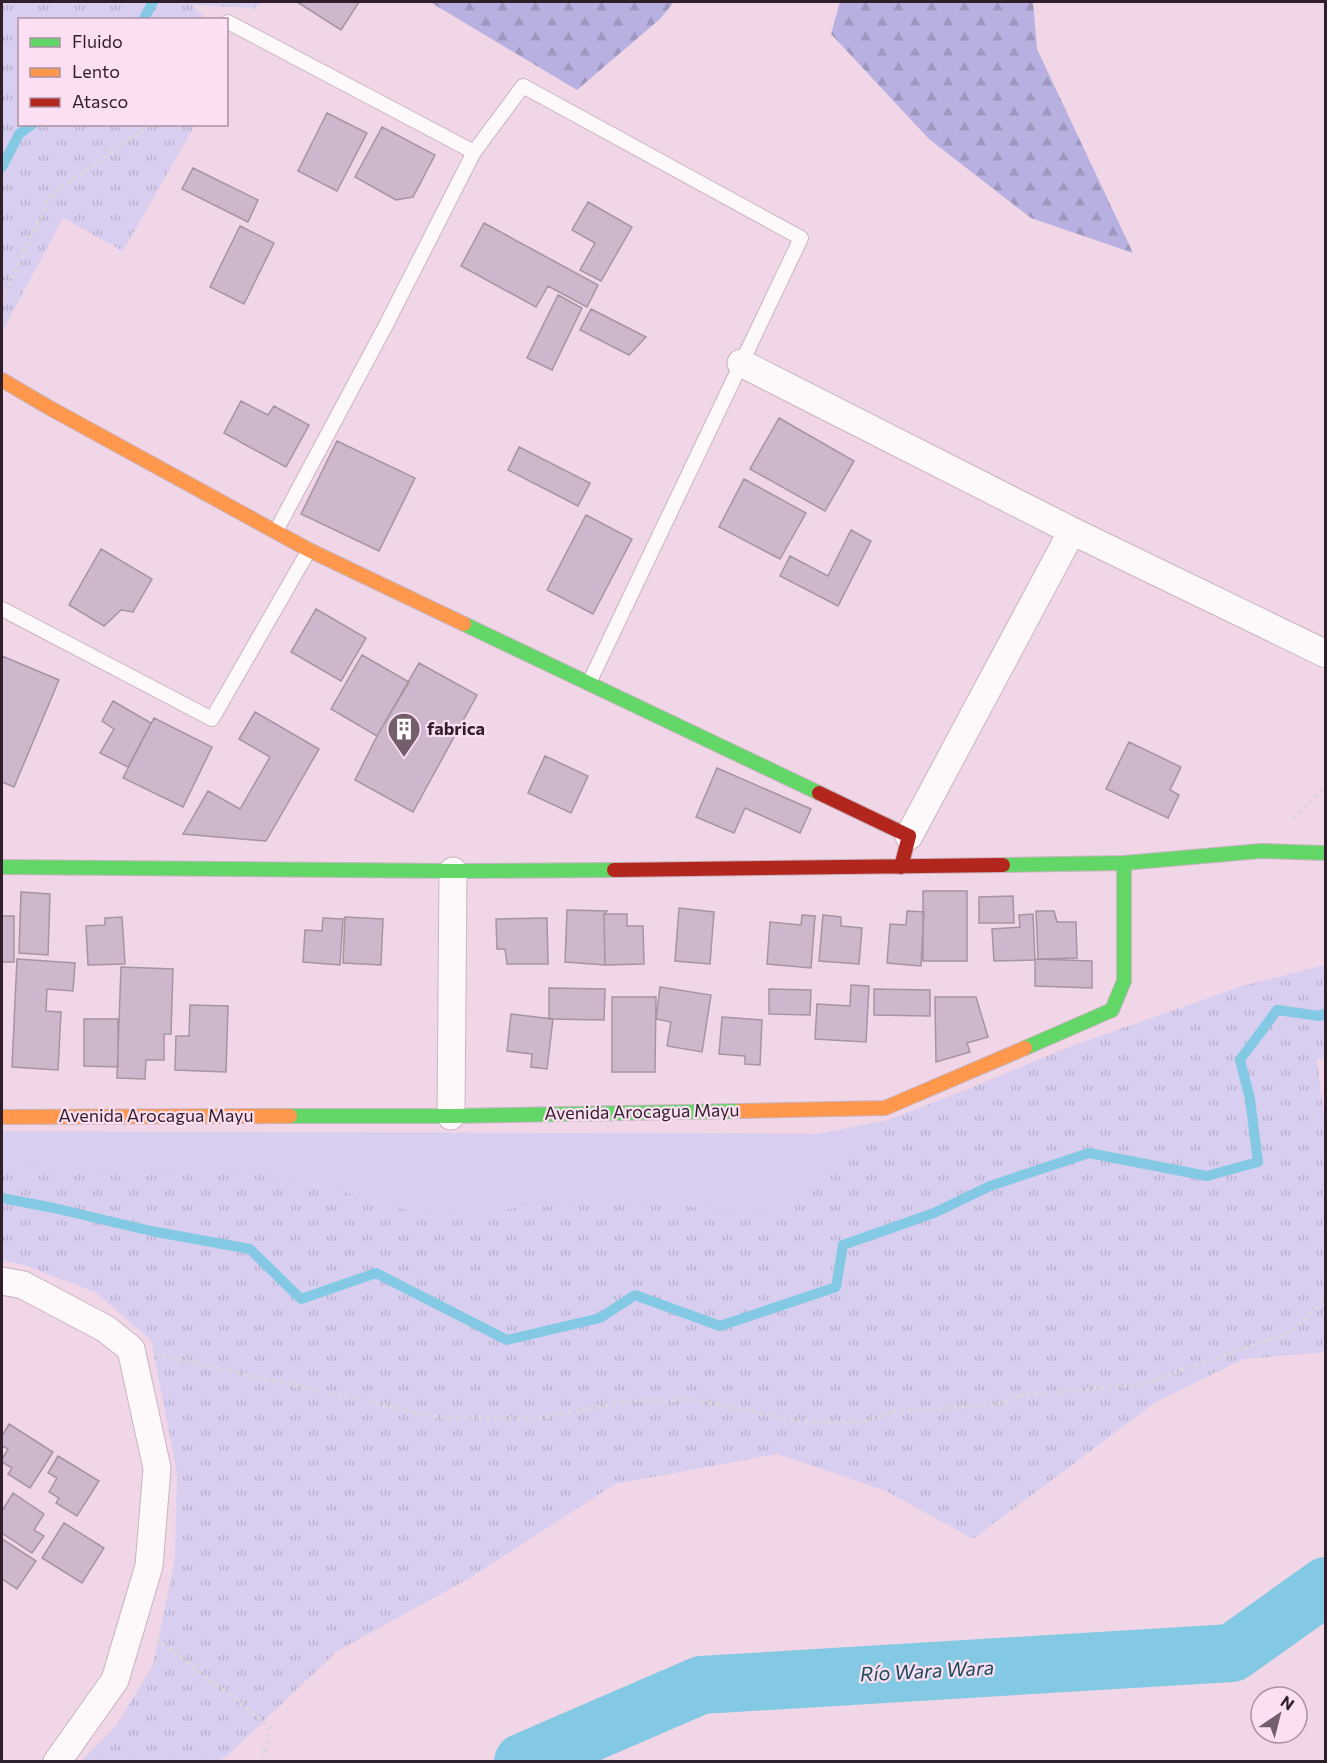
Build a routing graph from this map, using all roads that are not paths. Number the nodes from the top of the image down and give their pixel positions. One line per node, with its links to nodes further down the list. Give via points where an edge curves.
1 (228, 22): 2 (lane)
2 (474, 152): 3 (lane, via 523,86 801,238); 5 (lane)
3 (741, 363): 6 (street); 10 (lane)
4 (2, 380): 5 (street)
5 (276, 531): 7 (street)
6 (1072, 531): 9 (street); 11 (street)
7 (309, 550): 8 (lane, via 212,719); 10 (street)
8 (2, 609)
9 (1326, 654)
10 (589, 683): 11 (street)
11 (909, 836): 15 (street)
12 (1326, 853): 13 (street, via 1261,851)
13 (1124, 863): 15 (street); 17 (street, Avenida Arocagua Mayu, via 1124,981 1113,1010 885,1108)
14 (2, 867): 16 (street)
15 (901, 867): 16 (street)
16 (453, 871): 17 (street)
17 (451, 1116): 18 (street, Avenida Arocagua Mayu)
18 (2, 1117)
19 (2, 1281): 20 (street, via 24,1285 106,1329 131,1349 158,1468 149,1566 115,1680)
20 (57, 1761)

